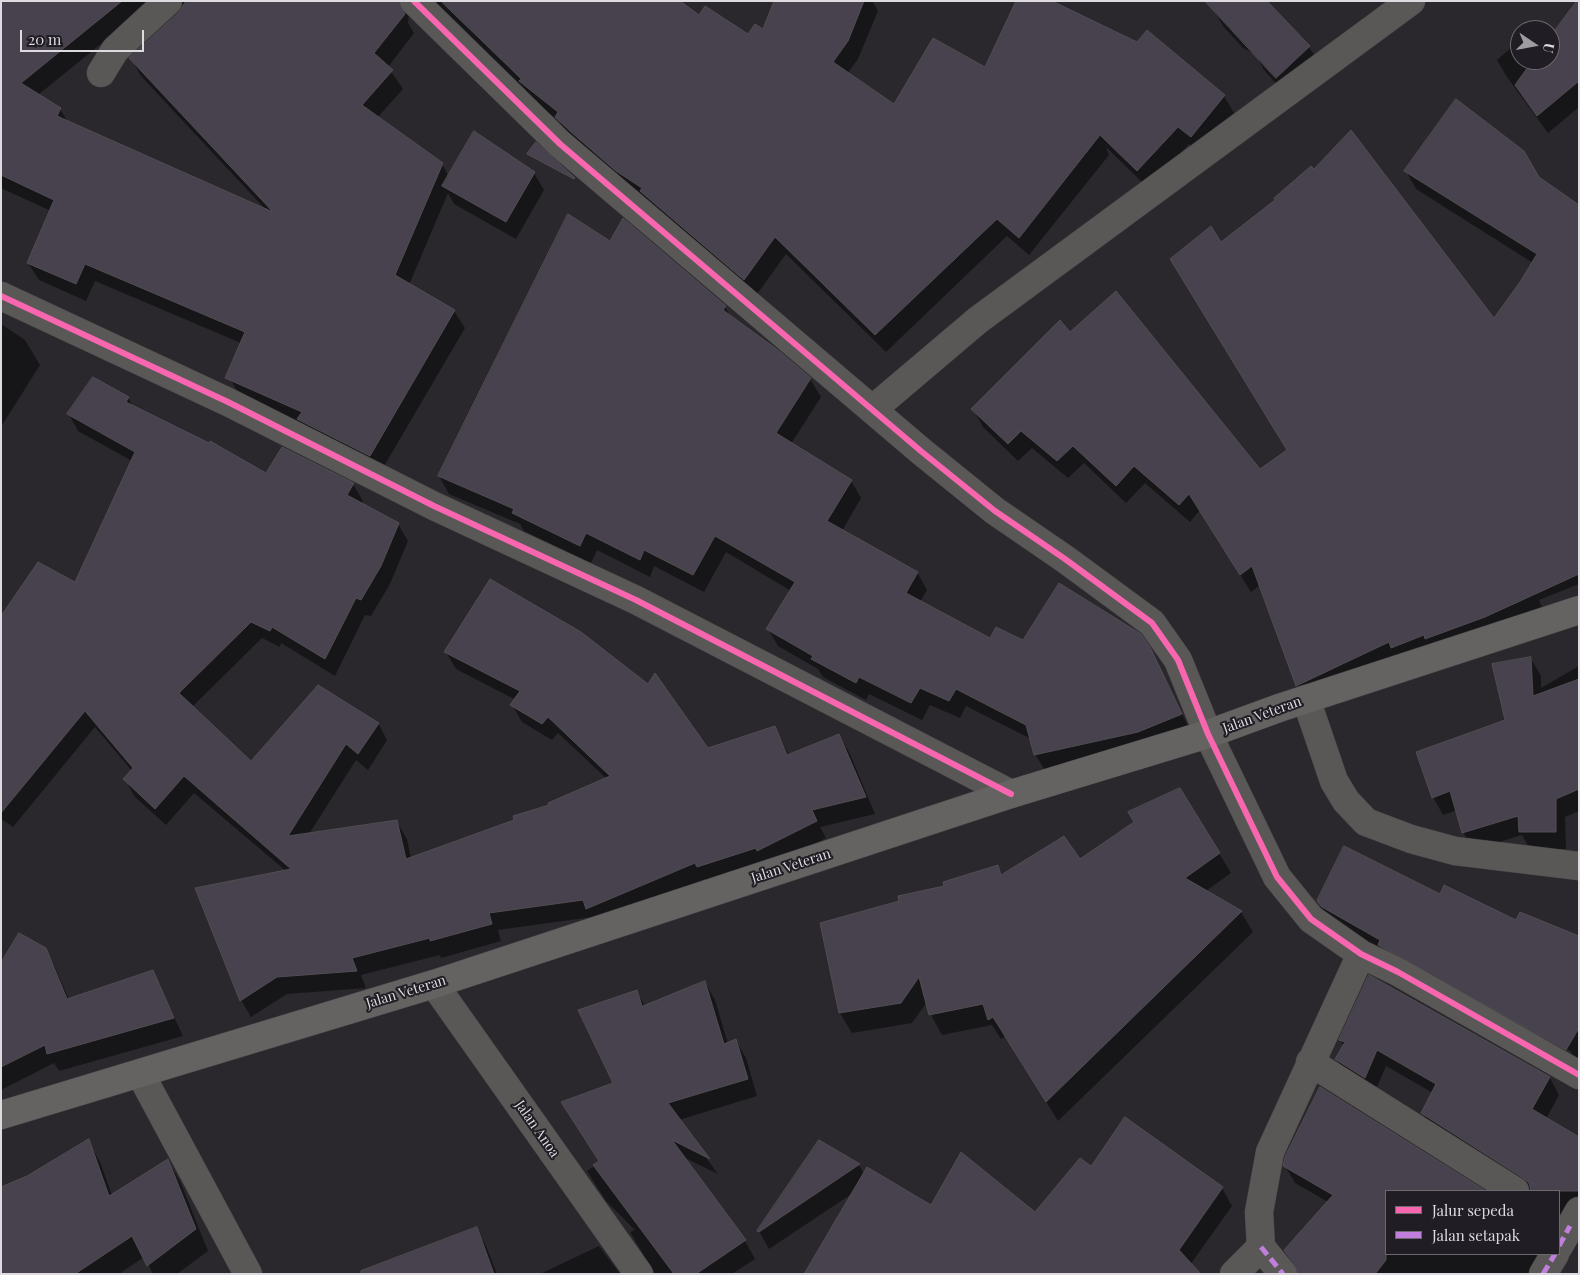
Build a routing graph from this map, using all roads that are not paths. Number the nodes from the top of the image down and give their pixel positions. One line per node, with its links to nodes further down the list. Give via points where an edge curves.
1 (168, 1): 4 (street, via 115,50)
2 (414, 1): 6 (street, via 560,144)
3 (1411, 1): 6 (street, via 978,320)
4 (101, 73)
5 (1, 296): 10 (street, via 636,600)
6 (873, 409): 9 (street, via 995,511 1152,623 1178,660)
7 (1579, 610): 8 (main road, Jalan Veteran)
8 (1306, 699): 9 (main road, Jalan Veteran); 11 (street, via 1334,781 1346,801 1366,822 1455,851)
9 (1208, 734): 10 (main road, Jalan Veteran); 12 (street, via 1277,877 1311,920)
10 (1010, 794): 13 (main road, Jalan Veteran)
11 (1579, 866)
12 (1361, 954): 14 (street); 16 (street)
13 (434, 984): 15 (main road, Jalan Veteran); 22 (street, Jalan Anoa)
14 (1310, 1062): 18 (street); 19 (street, via 1270,1152 1259,1212)
15 (140, 1073): 17 (main road, Jalan Veteran); 21 (street)
16 (1579, 1075)
17 (1, 1115)
18 (1513, 1190)
19 (1261, 1246): 23 (street); 24 (street)
20 (1553, 1255): 25 (street)
21 (248, 1274)
22 (640, 1274)
23 (1234, 1274)
24 (1282, 1274)
25 (1543, 1274)

